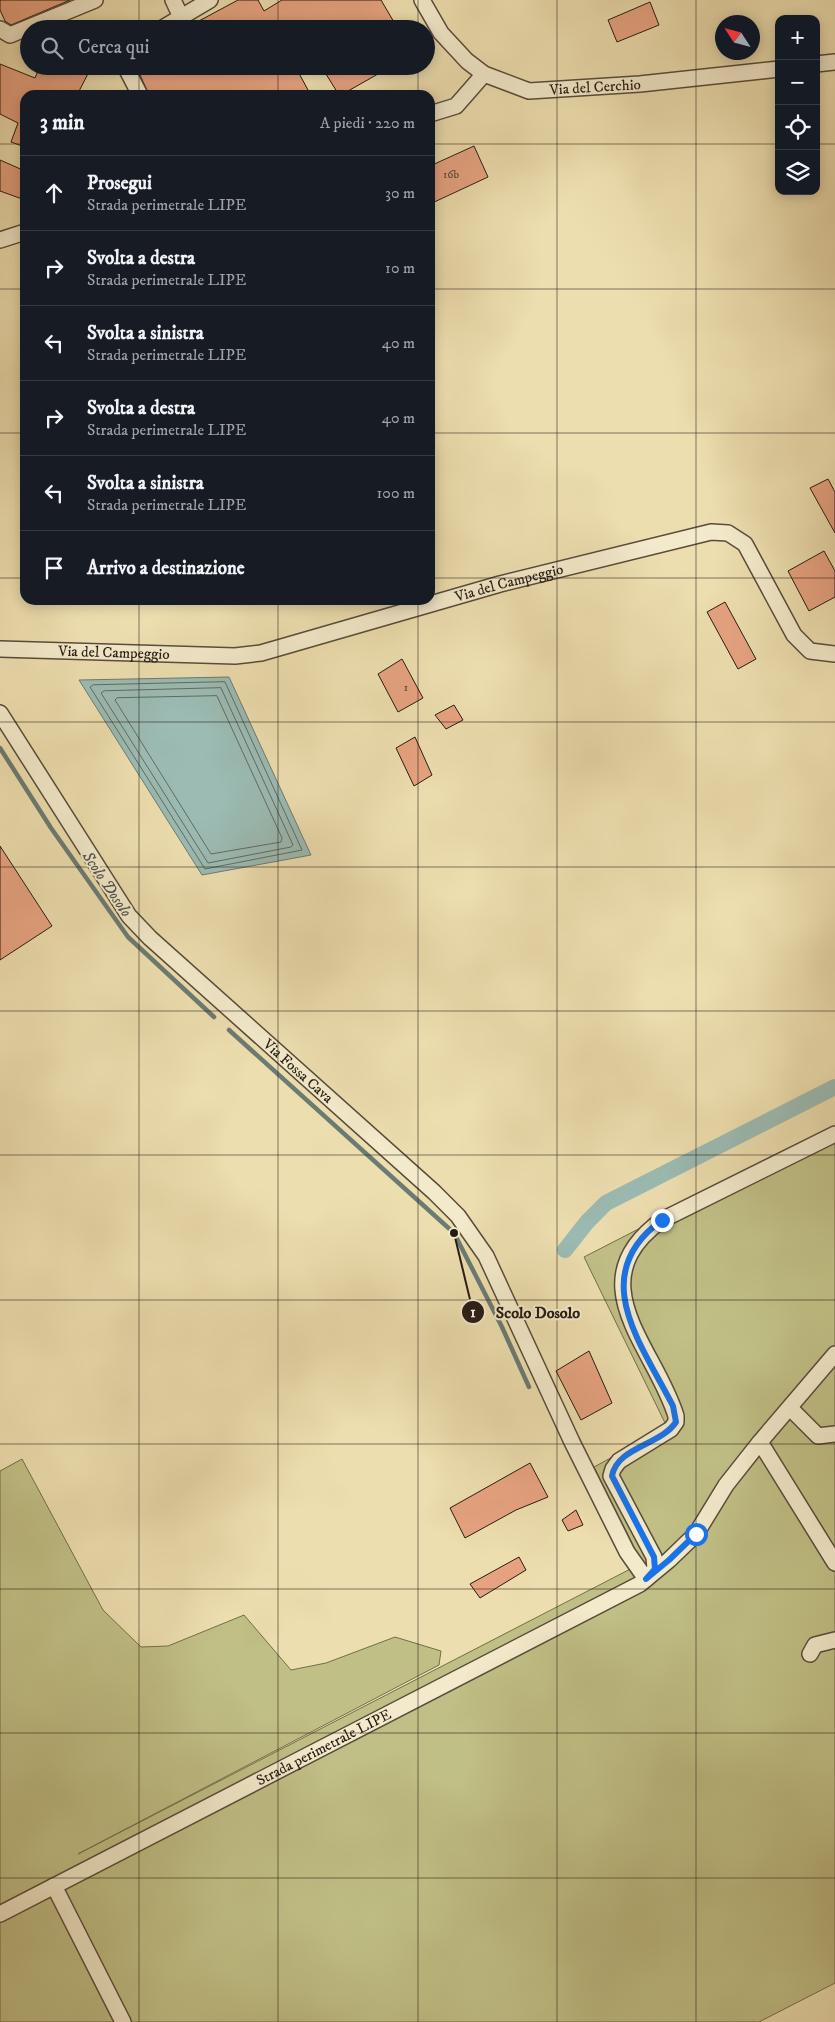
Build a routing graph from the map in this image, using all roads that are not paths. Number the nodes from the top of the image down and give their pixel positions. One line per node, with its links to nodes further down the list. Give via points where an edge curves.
1 (95, 0): 6 (street)
2 (173, 0): 5 (street)
3 (210, 0): 5 (street)
4 (422, 0): 8 (street, Via del Cerchio)
5 (181, 17): 7 (street)
6 (48, 20)
7 (176, 20)
8 (434, 20)
9 (435, 23): 15 (street, Via del Cerchio, via 467,61)
10 (0, 29): 11 (street, via 10,36)
11 (20, 32)
12 (835, 62): 13 (street)
13 (820, 64)
14 (775, 69): 15 (street, Via del Cerchio, via 529,92)
15 (484, 74): 18 (street, via 456,106)
16 (130, 75): 17 (street)
17 (137, 90)
18 (435, 112)
19 (20, 234): 20 (street)
20 (0, 240)
21 (435, 603): 24 (street, Via del Campeggio, via 711,532 728,533 745,544 794,635 810,651)
22 (427, 605): 23 (street, Via del Campeggio, via 261,653 235,656)
23 (0, 649)
24 (835, 654)
25 (0, 713): 32 (street, Via Fossa Cava, via 129,916 434,1192 470,1231 486,1256 627,1552)
26 (835, 1134): 32 (street, via 662,1220 643,1236 629,1256 624,1285 626,1312 676,1416 672,1429 619,1461 613,1469 612,1476 654,1557 655,1569)
27 (835, 1354): 28 (street, Strada perimetrale LIPE)
28 (790, 1408): 29 (street, via 818,1436); 30 (street, Strada perimetrale LIPE)
29 (835, 1434)
30 (760, 1442): 31 (street); 32 (street, Strada perimetrale LIPE, via 726,1485 696,1534)
31 (835, 1563)
32 (646, 1579): 35 (street, Strada perimetrale LIPE, via 619,1596)
33 (835, 1640): 34 (street, via 815,1645)
34 (810, 1654)
35 (54, 1886): 36 (street, Strada perimetrale LIPE); 37 (street)
36 (0, 1914)
37 (123, 2022)

